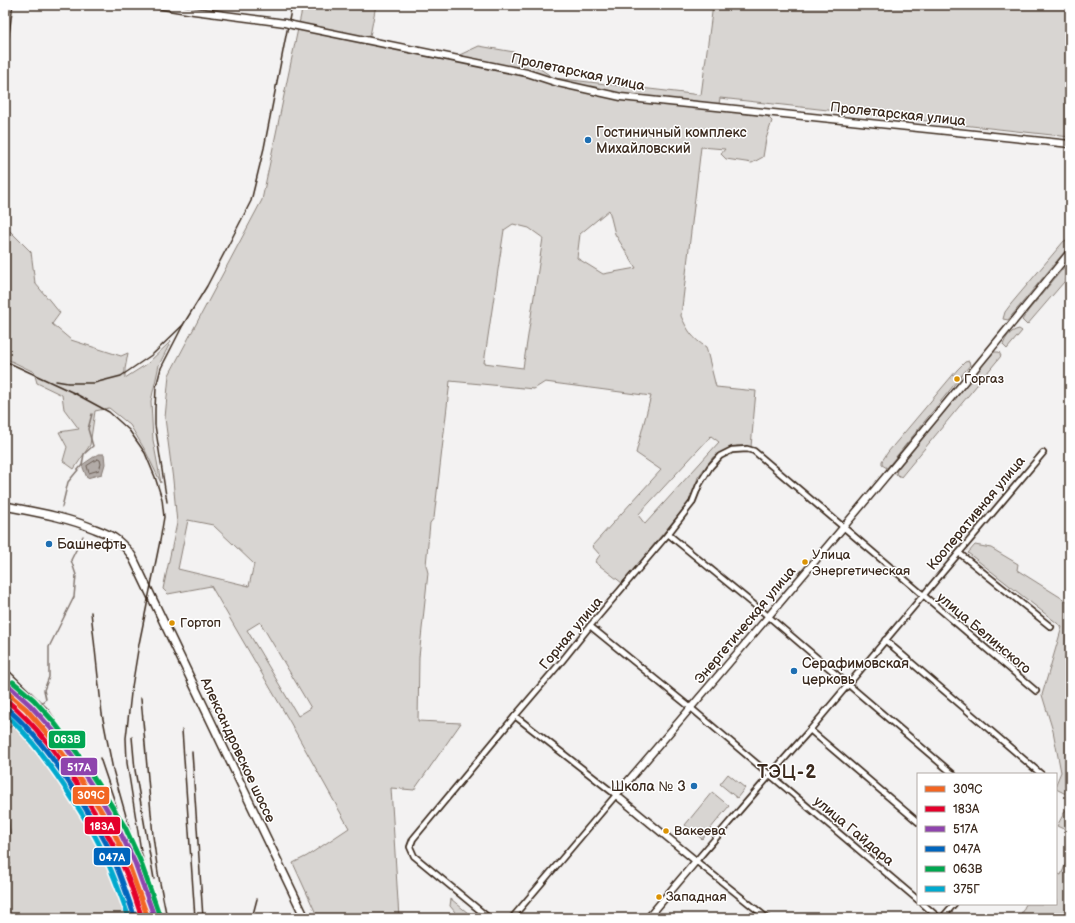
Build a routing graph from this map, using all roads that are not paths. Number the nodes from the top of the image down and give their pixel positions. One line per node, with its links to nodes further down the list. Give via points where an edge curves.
1 (9, 5): 3 (street)
2 (157, 5): 4 (street, Пролетарская улица, via 288,24 527,73 558,83 621,96)
3 (5, 36)
4 (1070, 144)
5 (1070, 252): 9 (street, Энергетическая улица)
6 (754, 451): 9 (street, улица Белинского); 10 (street, Горная улица, via 732,450 720,456 699,485 692,504)
7 (1042, 452): 11 (street, Кооперативная улица)
8 (5, 506): 31 (main road, Александровское шоссе, via 68,520 106,533 124,546 132,556)
9 (843, 527): 12 (street, улица Белинского); 13 (street, Энергетическая улица)
10 (668, 534): 13 (street); 14 (street, Горная улица)
11 (958, 553): 12 (street, Кооперативная улица); 15 (street)
12 (923, 595): 16 (street, Кооперативная улица); 18 (street, улица Белинского)
13 (768, 616): 17 (street); 19 (street, Энергетическая улица)
14 (590, 626): 19 (street, улица Гайдара); 20 (street, Горная улица)
15 (1051, 627)
16 (885, 640): 17 (street, Кооперативная улица); 23 (street)
17 (848, 685): 21 (street, Кооперативная улица); 22 (street)
18 (1036, 691)
19 (691, 708): 24 (street, улица Гайдара); 25 (street, Энергетическая улица)
20 (515, 716): 25 (street); 32 (street, Горная улица, via 413,839 410,847 414,856)
21 (810, 730): 24 (street, Кооперативная улица); 26 (street)
22 (952, 773)
23 (1040, 773)
24 (770, 774): 27 (street, Кооперативная улица); 28 (street, улица Гайдара)
25 (616, 795): 27 (street); 33 (street, Энергетическая улица)
26 (917, 821)
27 (696, 861): 34 (street, Кооперативная улица); 35 (street)
28 (917, 899)
29 (924, 905): 36 (street)
30 (953, 905): 36 (street)
31 (304, 918)
32 (489, 918)
33 (512, 918)
34 (648, 918)
35 (767, 918)
36 (941, 918)

